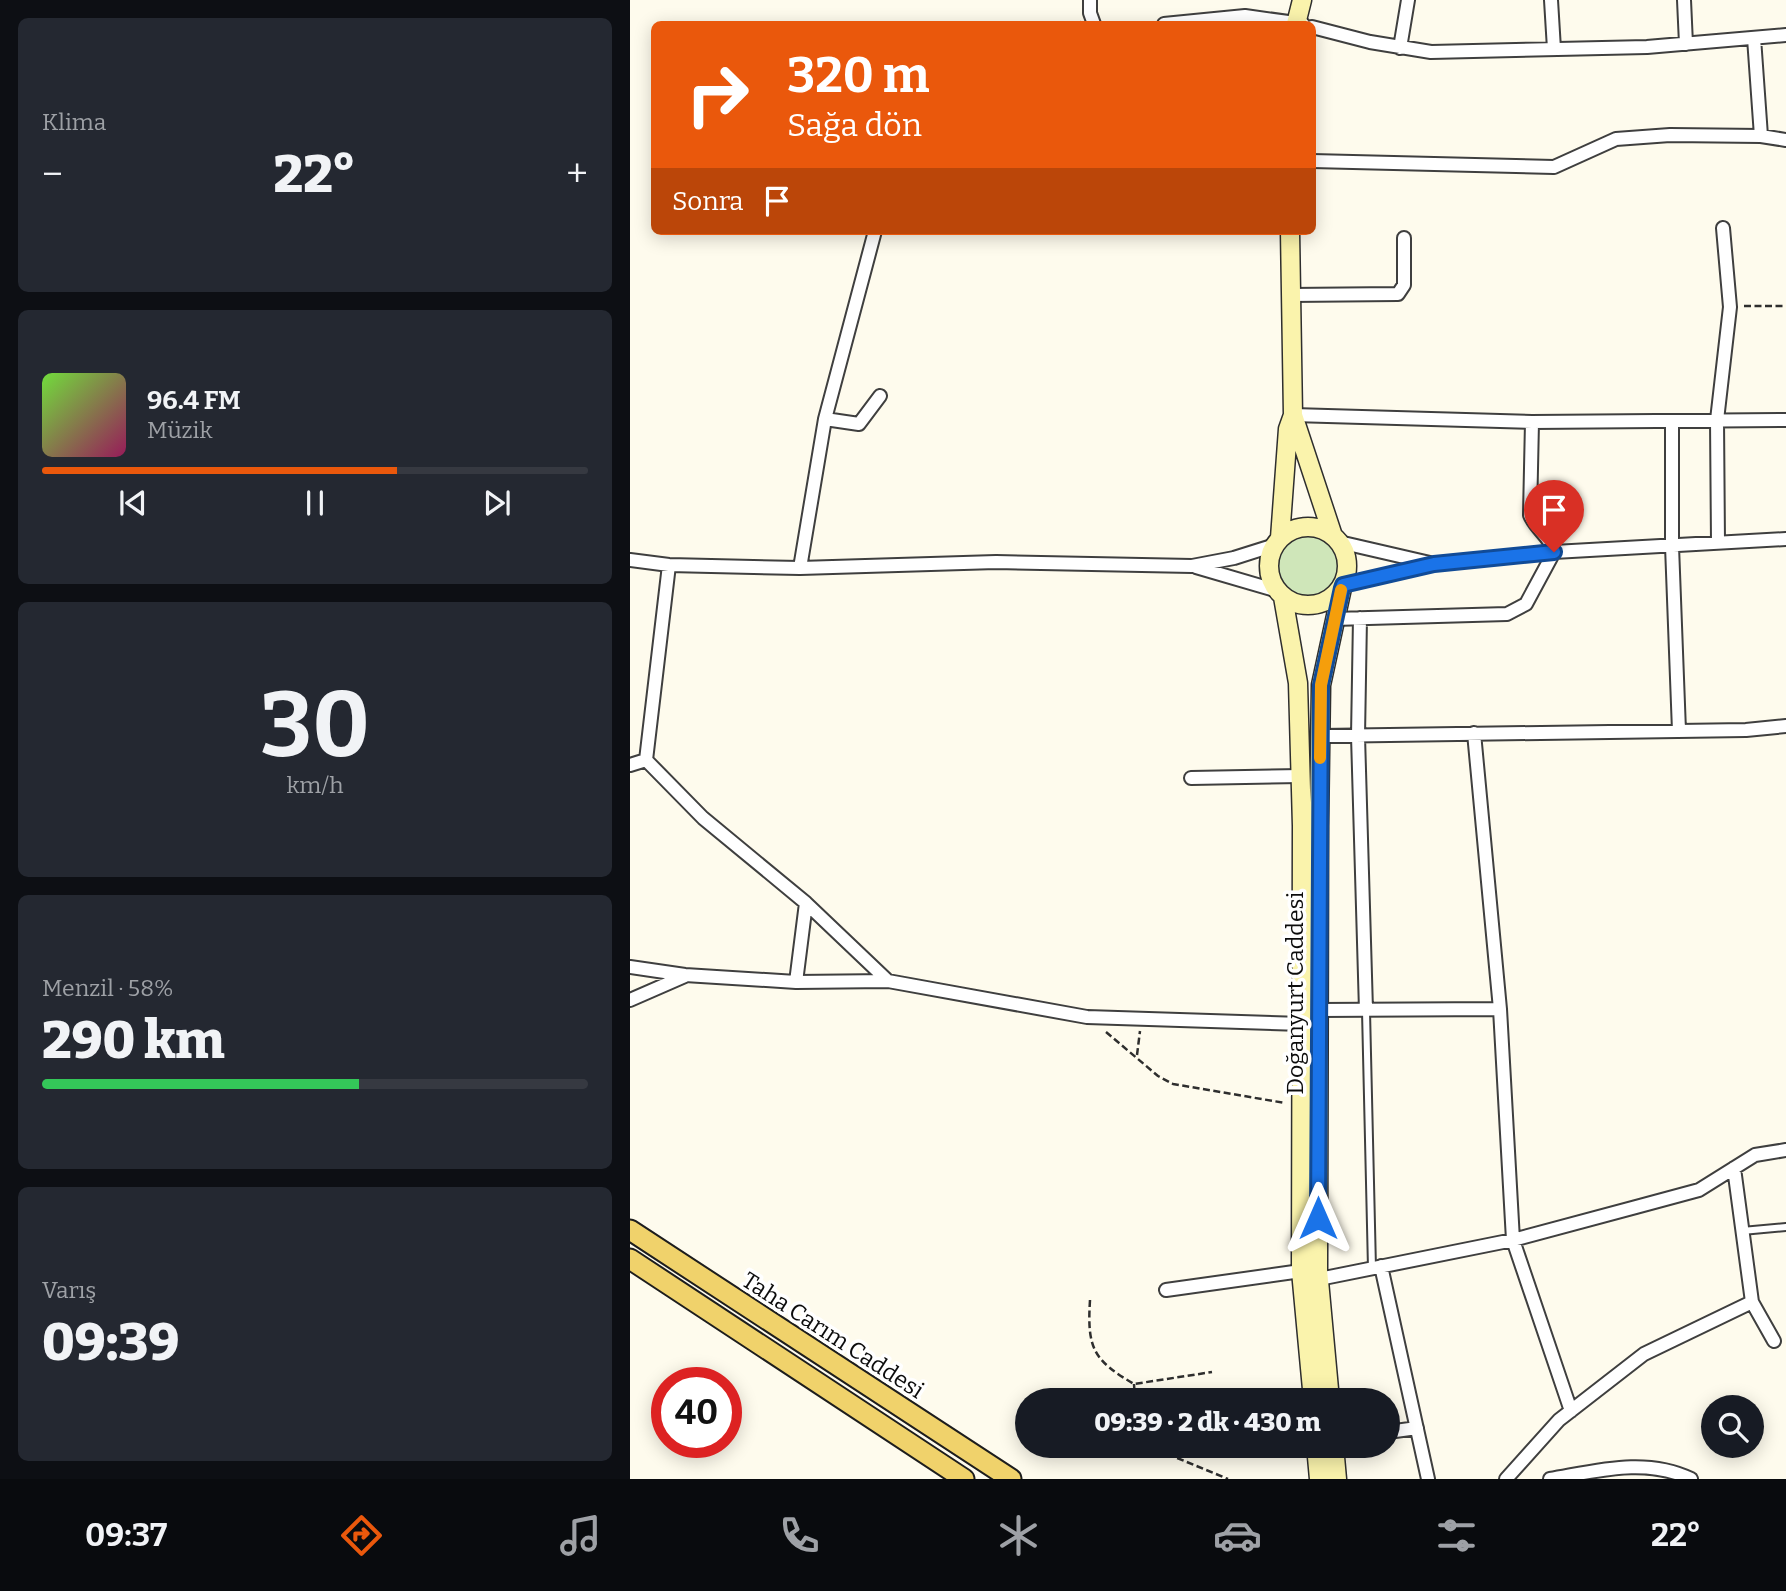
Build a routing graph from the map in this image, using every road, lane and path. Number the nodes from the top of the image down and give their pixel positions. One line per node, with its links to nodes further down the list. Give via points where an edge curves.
1 (1090, 0): 6 (street)
2 (1301, 0): 9 (street)
3 (1408, 0): 14 (street)
4 (1551, 0): 15 (street)
5 (1684, 0): 13 (street)
6 (1093, 21)
7 (1194, 21): 8 (street, via 1245,16)
8 (1277, 21)
9 (1302, 21)
10 (1316, 28): 14 (street)
11 (1786, 35): 12 (street)
12 (1754, 38): 13 (street); 16 (street)
13 (1685, 44): 15 (street)
14 (1400, 48): 15 (street, via 1431,52)
15 (1554, 49)
16 (1761, 136): 17 (street); 18 (street, via 1616,139 1553,167)
17 (1786, 140)
18 (1316, 161)
19 (1723, 228): 25 (street)
20 (874, 235): 28 (street)
21 (1290, 235): 23 (street)
22 (1404, 238): 23 (street, via 1404,285 1398,294)
23 (1290, 295): 27 (street)
24 (1786, 306): 25 (path)
25 (1730, 307): 30 (street)
26 (880, 396): 28 (street, via 859,425)
27 (1293, 415): 32 (street); 33 (street); 35 (street)
28 (825, 419): 43 (street)
29 (1786, 419): 30 (street)
30 (1717, 420): 31 (street); 36 (street)
31 (1672, 421): 32 (street); 37 (street)
32 (1532, 422): 38 (street, via 1530,515)
33 (1336, 539): 35 (street, via 1319,528 1302,528); 40 (street); 44 (street, via 1348,564)
34 (1786, 539): 36 (street)
35 (1278, 542): 42 (street, via 1234,558); 45 (street, via 1269,568)
36 (1718, 543): 37 (street)
37 (1672, 546): 38 (street); 49 (street)
38 (1554, 552): 40 (street); 46 (street, via 1526,604 1517,611)
39 (630, 561): 41 (street)
40 (1434, 564): 44 (street)
41 (669, 565): 43 (street); 53 (street)
42 (1192, 566): 43 (street, via 996,562); 45 (street)
43 (800, 568)
44 (1342, 586): 45 (street, via 1330,600 1314,605 1298,604); 47 (street, Doğanyurt Caddesi)
45 (1281, 594): 55 (street, Doğanyurt Caddesi, via 1298,683)
46 (1360, 618): 47 (street); 52 (street)
47 (1334, 619): 51 (street, Doğanyurt Caddesi, via 1321,685)
48 (1786, 726): 49 (street)
49 (1679, 731): 50 (street)
50 (1474, 733): 52 (street); 63 (street)
51 (1321, 736): 52 (street); 64 (street, Doğanyurt Caddesi)
52 (1358, 736): 65 (street)
53 (646, 760): 54 (street); 57 (street, via 733,845)
54 (630, 765)
55 (1301, 776): 56 (street); 68 (street, Doğanyurt Caddesi)
56 (1191, 778)
57 (806, 903): 60 (street); 61 (street)
58 (630, 967): 59 (street)
59 (685, 975): 61 (street); 62 (street)
60 (888, 981): 61 (street); 66 (street)
61 (796, 982)
62 (630, 1000)
63 (1500, 1009): 65 (street); 76 (street)
64 (1319, 1010): 65 (street); 80 (street, Doğanyurt Caddesi)
65 (1366, 1010): 78 (lane)
66 (1087, 1017): 67 (street); 69 (path)
67 (1148, 1019): 68 (street); 69 (path, via 1140,1030)
68 (1302, 1024): 70 (street, Doğanyurt Caddesi)
69 (1137, 1055): 70 (path, via 1173,1084)
70 (1302, 1107): 79 (street, Doğanyurt Caddesi)
71 (1786, 1150): 72 (street, via 1755,1155)
72 (1734, 1168): 75 (street); 76 (street, via 1699,1189)
73 (1786, 1227): 75 (lane)
74 (630, 1230): 97 (main road, Taha Carım Caddesi)
75 (1742, 1231): 83 (street)
76 (1513, 1240): 78 (street); 90 (street)
77 (630, 1259): 96 (main road, Taha Carım Caddesi)
78 (1377, 1267): 80 (street); 91 (street)
79 (1301, 1271): 81 (street); 88 (street, Doğanyurt Caddesi)
80 (1319, 1279): 89 (street, Doğanyurt Caddesi)
81 (1166, 1290)
82 (1090, 1300): 86 (path, via 1088,1324 1097,1358)
83 (1752, 1302): 84 (street); 90 (street, via 1644,1354)
84 (1774, 1342)
85 (1212, 1372): 86 (path)
86 (1134, 1384): 87 (path)
87 (1134, 1388)
88 (1311, 1388)
89 (1329, 1388)
90 (1571, 1411): 102 (street)
91 (1417, 1428): 92 (street); 101 (street)
92 (1400, 1430)
93 (1177, 1458): 98 (path)
94 (1317, 1458): 99 (street)
95 (1335, 1458): 100 (street)
96 (964, 1479)
97 (1011, 1479)
98 (1228, 1479)
99 (1319, 1479)
100 (1337, 1479)
101 (1428, 1479)
102 (1506, 1479)
103 (1550, 1479): 104 (street, via 1644,1466)
104 (1691, 1479)

